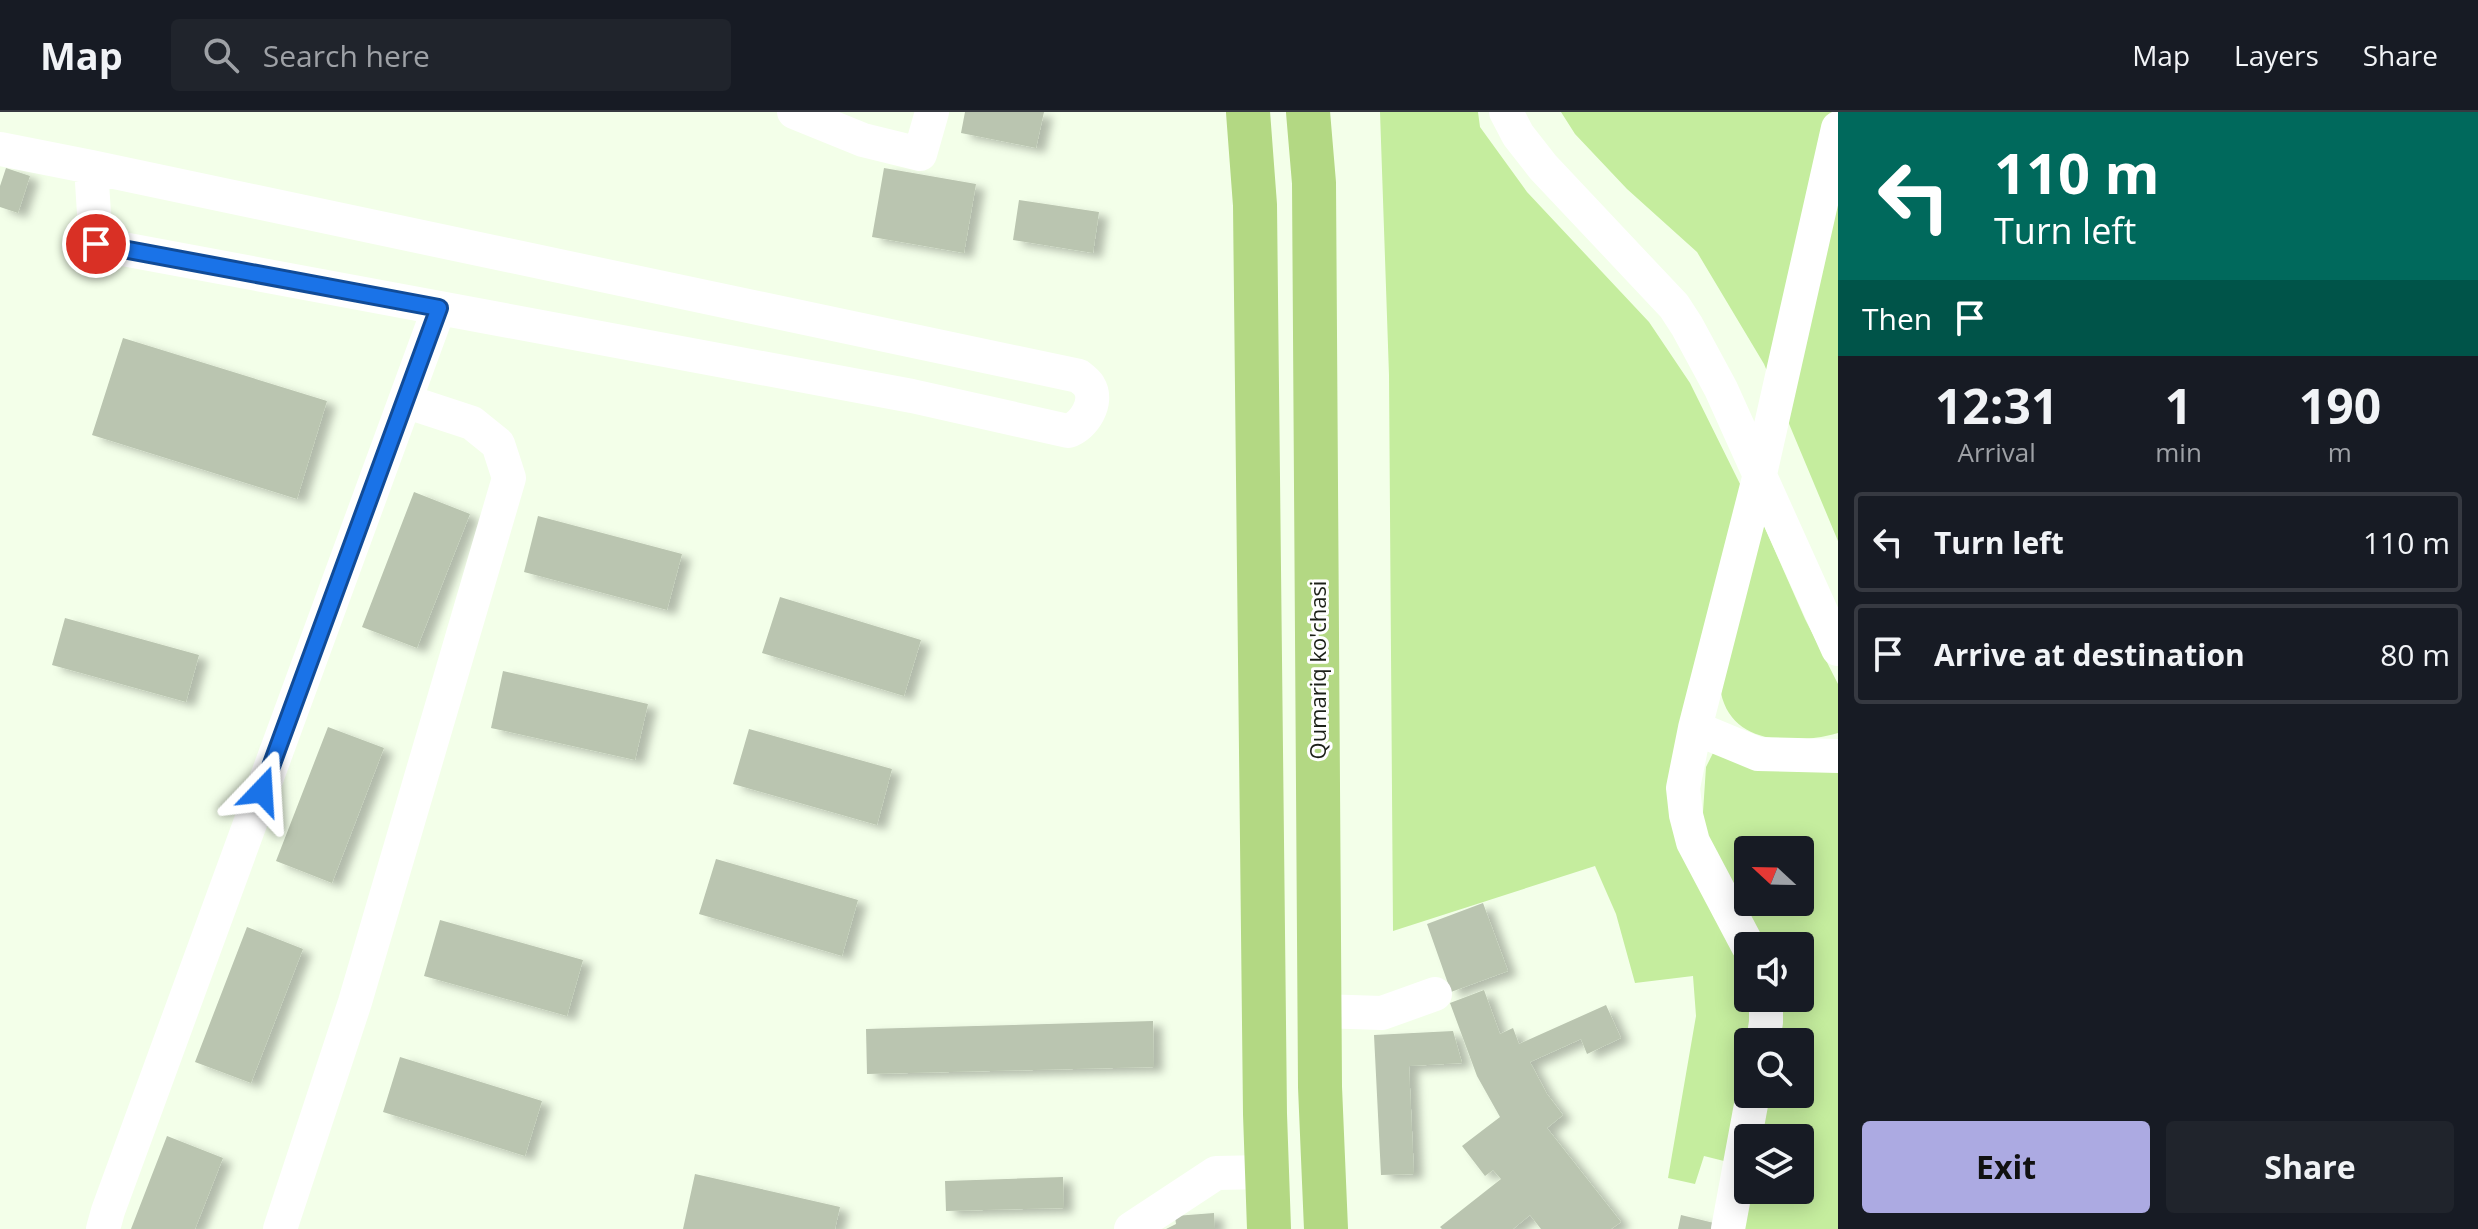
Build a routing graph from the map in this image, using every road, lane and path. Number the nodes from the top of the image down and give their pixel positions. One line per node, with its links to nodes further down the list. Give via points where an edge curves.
1 (794, 112): 2 (lane, via 863,140 920,154)
2 (932, 112)
3 (1248, 112): 20 (main road, via 1255,205)
4 (1308, 112): 19 (main road, Qumariq ko'chasi, via 1314,183)
5 (1506, 112): 13 (lane, via 1543,167 1674,306 1721,389)
6 (1528, 112): 12 (lane, via 1559,157 1688,291)
7 (1838, 128): 12 (lane)
8 (0, 149): 9 (lane)
9 (91, 167): 10 (lane, via 96,244); 10 (lane, via 1079,376 1089,384 1092,396 1086,419 1068,431 912,396)
10 (439, 308): 11 (lane)
11 (405, 401): 25 (lane); 26 (lane, via 472,423 498,444 509,478 355,1002)
12 (1768, 439): 13 (lane); 14 (lane)
13 (1760, 474): 15 (lane); 16 (lane)
14 (1838, 608)
15 (1838, 649)
16 (1695, 728): 17 (lane, via 1758,754); 18 (lane, via 1683,788 1686,815 1693,842)
17 (1838, 756)
18 (1741, 932)
19 (1319, 963): 20 (main road); 22 (main road, Qumariq ko'chasi)
20 (1264, 966): 24 (main road)
21 (1435, 994): 22 (lane, via 1382,1013)
22 (1319, 1011): 29 (main road, Qumariq ko'chasi)
23 (1750, 1108): 30 (lane)
24 (1266, 1172): 27 (lane, via 1216,1173); 28 (main road)
25 (103, 1229)
26 (280, 1229)
27 (1131, 1229)
28 (1269, 1229)
29 (1326, 1229)
30 (1728, 1229)

